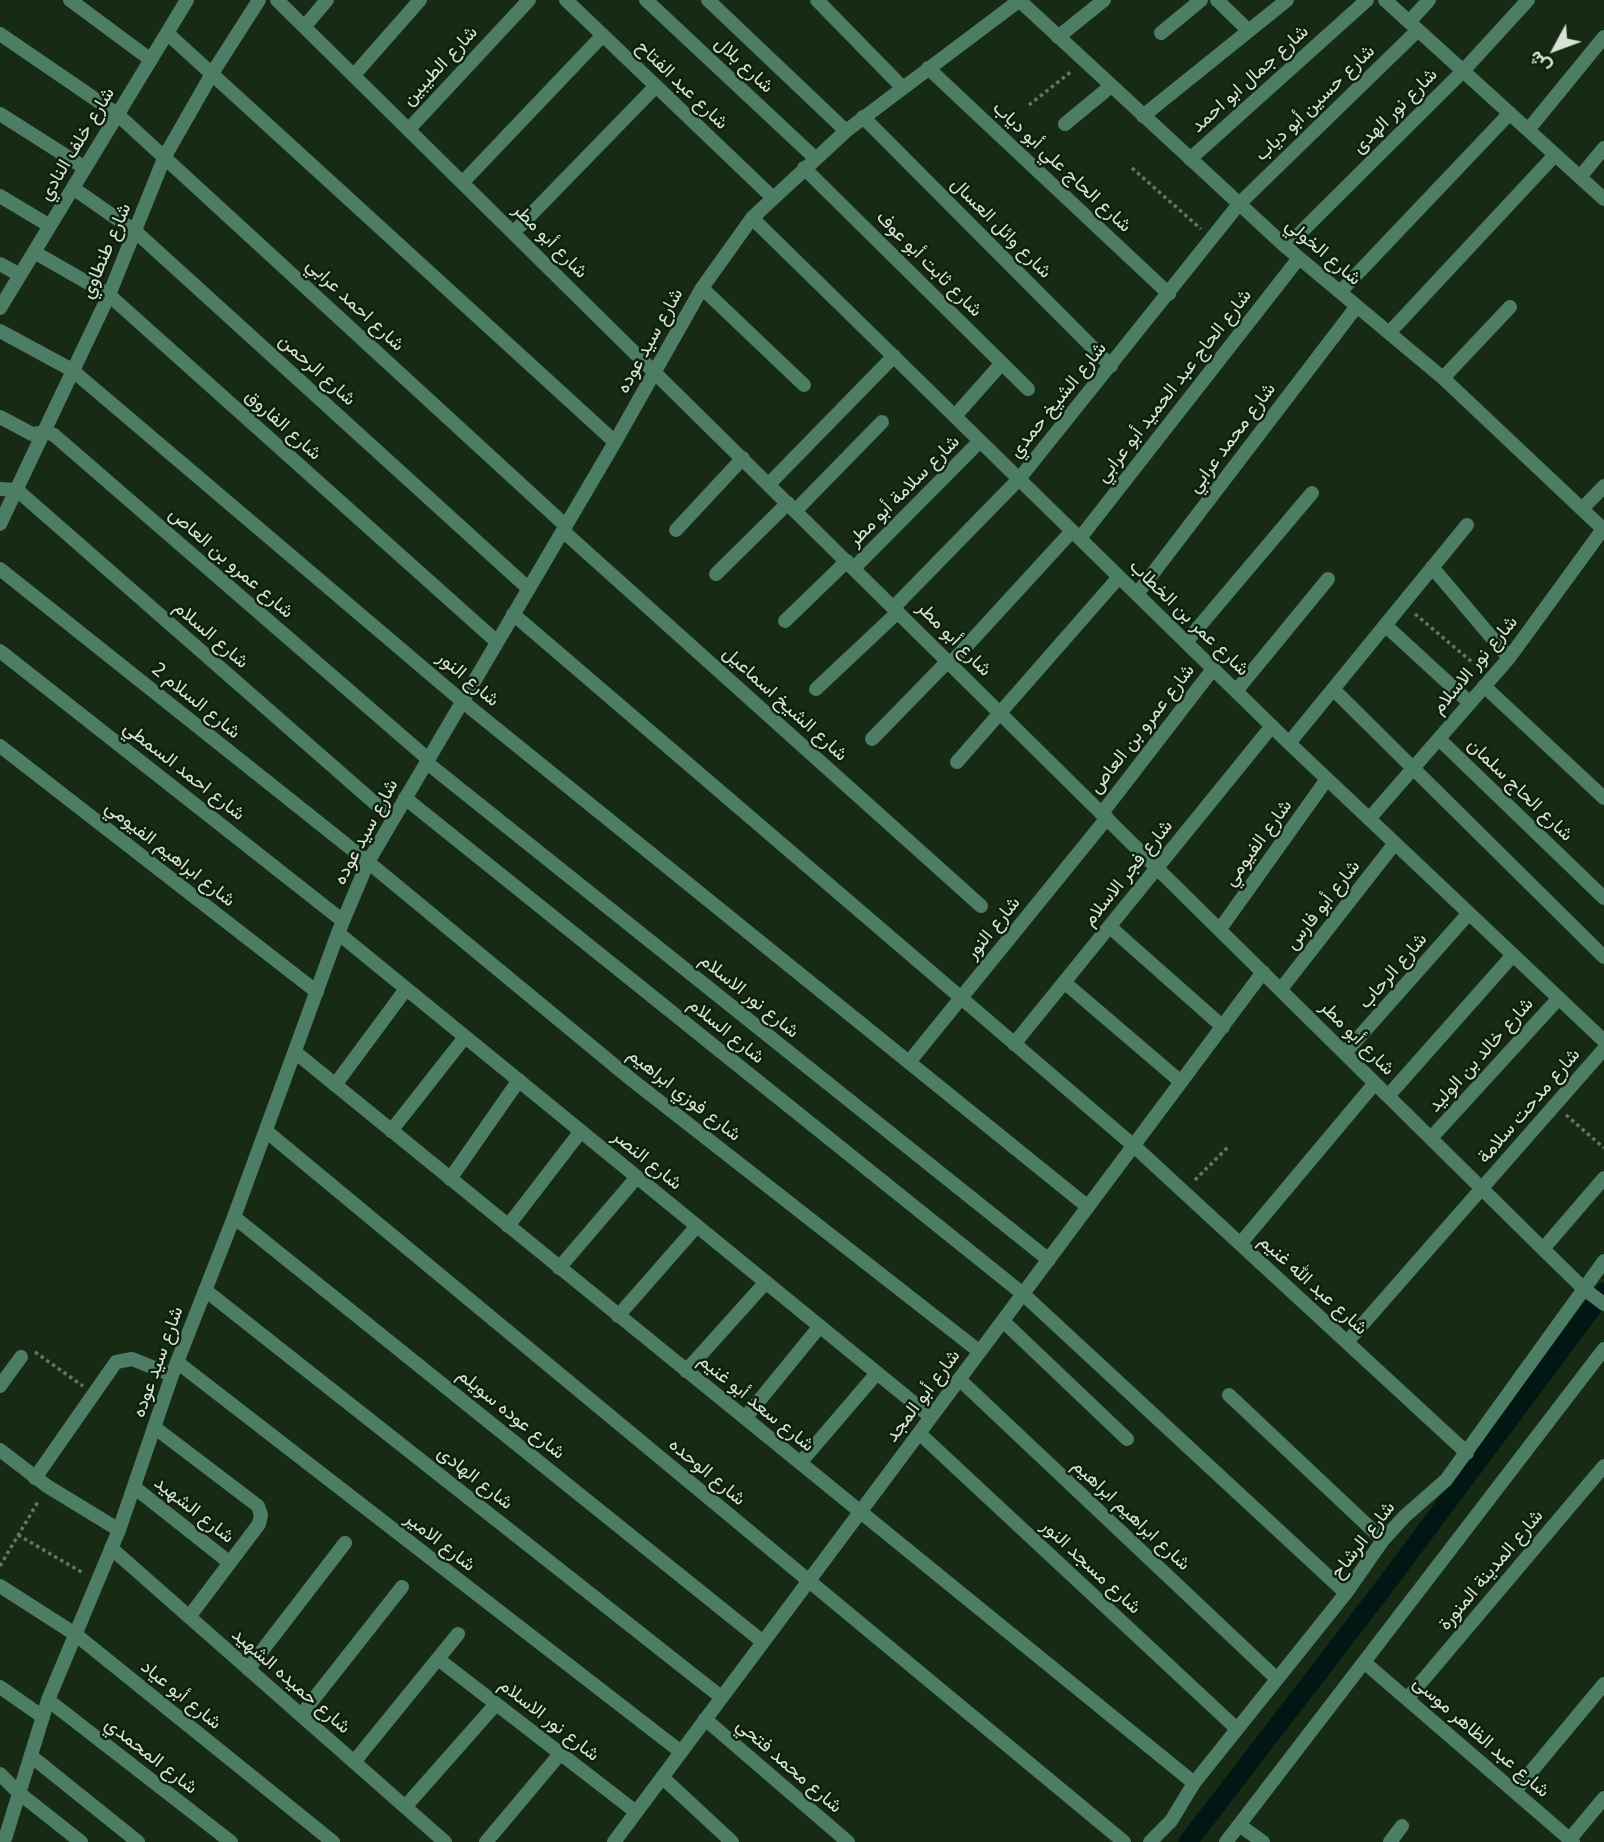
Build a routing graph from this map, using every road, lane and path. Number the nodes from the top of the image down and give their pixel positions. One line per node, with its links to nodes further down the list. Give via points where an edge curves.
1 (70, 0): 30 (street)
2 (259, 0): 34 (street, شارع طنطاوي)
3 (277, 0): 21 (street, شارع أبو مطر)
4 (327, 0): 21 (street)
5 (420, 0): 35 (street)
6 (529, 0): 46 (street, شارع الطيبين)
7 (566, 0): 27 (street, شارع عبد الفتاح)
8 (646, 0): 53 (street, شارع بلال)
9 (708, 0): 48 (street)
10 (817, 0): 38 (street)
11 (1020, 0): 28 (street, شارع الخولي); 32 (street, شارع سيد عوده)
12 (1104, 0): 28 (street)
13 (1200, 0): 25 (street)
14 (1217, 0): 23 (street)
15 (1367, 0): 52 (street, شارع جمال ابو احمد)
16 (1385, 0): 22 (street)
17 (1429, 0): 22 (street, شارع حسين أبو دياب)
18 (1528, 0): 33 (street, شارع نور الهدى)
19 (182, 2): 24 (street, شارع خلف النادي)
20 (1279, 2): 23 (street)
21 (305, 26): 35 (street, شارع أبو مطر)
22 (1413, 26): 33 (street); 62 (street, شارع حسين أبو دياب)
23 (1249, 31): 43 (street)
24 (167, 33): 30 (street, شارع خلف النادي); 34 (street)
25 (1161, 33)
26 (0, 34): 42 (street, شارع احمد عرابي)
27 (603, 35): 36 (street, شارع عبد الفتاح); 57 (street)
28 (1058, 37): 31 (street, شارع الخولي)
29 (1604, 37): 47 (street)
30 (151, 60): 42 (street, شارع خلف النادي)
31 (1085, 62): 37 (street, شارع الخولي); 39 (path)
32 (928, 68): 38 (street, شارع سيد عوده); 75 (street, شارع الحاج علي أبو دياب)
33 (1463, 71): 40 (street); 68 (street, شارع نور الهدى)
34 (212, 72): 51 (street, شارع طنطاوي); 95 (street)
35 (354, 75): 46 (street, شارع أبو مطر)
36 (656, 86): 60 (street, شارع عبد الفتاح); 66 (street)
37 (1111, 86): 43 (street, شارع الخولي); 45 (street)
38 (902, 88): 44 (street, شارع سيد عوده)
39 (1029, 105)
40 (1510, 113): 47 (street); 74 (street)
41 (0, 114): 54 (street)
42 (117, 114): 51 (street, شارع احمد عرابي); 54 (street, شارع خلف النادي)
43 (1143, 116): 52 (street, شارع الخولي)
44 (863, 117): 48 (street, شارع سيد عوده); 84 (street, شارع وائل العسال)
45 (1065, 124)
46 (409, 129): 57 (street, شارع أبو مطر)
47 (1528, 130): 50 (street)
48 (846, 131): 53 (street, شارع سيد عوده)
49 (1604, 148): 56 (street)
50 (1555, 155): 56 (street); 81 (street)
51 (165, 156): 65 (street, شارع طنطاوي); 107 (street, شارع احمد عرابي)
52 (1190, 159): 62 (street, شارع الخولي)
53 (809, 163): 60 (street, شارع سيد عوده); 83 (street, شارع ثابت أبو عوف)
54 (85, 168): 58 (street, شارع خلف النادي)
55 (1132, 168): 67 (path)
56 (1580, 177): 61 (street)
57 (463, 182): 66 (street, شارع أبو مطر)
58 (73, 188): 64 (street, شارع خلف النادي); 65 (street, شارع الرحمن)
59 (0, 196): 64 (street)
60 (772, 197): 63 (street, شارع سيد عوده)
61 (1604, 199)
62 (1239, 204): 67 (street, شارع الشيخ حمدي); 68 (street, شارع الخولي)
63 (752, 218): 73 (street, شارع سيد عوده); 82 (street, شارع عمر بن الخطاب)
64 (50, 226): 69 (street, شارع خلف النادي)
65 (136, 232): 76 (street, شارع طنطاوي); 117 (street, شارع الرحمن)
66 (514, 232): 86 (street, شارع أبو مطر)
67 (1213, 240): 75 (street, شارع الشيخ حمدي)
68 (1286, 247): 70 (street, شارع الخولي)
69 (34, 252): 72 (street, شارع خلف النادي); 76 (street, شارع الفاروق)
70 (1299, 258): 74 (street, شارع الخولي); 110 (street, شارع الحاج عبد الحميد أبو عرابي)
71 (0, 264): 72 (street)
72 (20, 275): 79 (street, شارع خلف النادي)
73 (702, 288): 86 (street, شارع سيد عوده); 88 (street)
74 (1340, 292): 77 (street, شارع الخولي)
75 (1169, 294): 84 (street, شارع الشيخ حمدي)
76 (109, 295): 85 (street, شارع طنطاوي); 124 (street, شارع الفاروق)
77 (1357, 306): 81 (street, شارع الخولي); 118 (street, شارع محمد عرابي)
78 (1510, 307): 87 (street)
79 (0, 308)
80 (0, 331): 85 (street, شارع النور)
81 (1389, 333): 87 (street, شارع الخولي)
82 (894, 356): 90 (street, شارع عمر بن الخطاب); 98 (street)
83 (1002, 363): 89 (street, شارع ثابت أبو عوف); 90 (street)
84 (1111, 366): 97 (street, شارع الشيخ حمدي)
85 (72, 370): 93 (street, شارع طنطاوي); 134 (street, شارع النور)
86 (655, 372): 95 (street, شارع سيد عوده); 96 (street, شارع أبو مطر)
87 (1443, 378): 104 (street, شارع الخولي)
88 (804, 385)
89 (1028, 389)
90 (955, 416): 94 (street, شارع عمر بن الخطاب)
91 (0, 417): 93 (street, شارع عمرو بن العاص, via 32,434)
92 (883, 422): 103 (street)
93 (44, 432): 101 (street, شارع طنطاوي); 142 (street, شارع عمرو بن العاص, via 54,435)
94 (980, 441): 97 (street, شارع عمر بن الخطاب); 111 (street, شارع سلامة أبو مطر)
95 (614, 442): 107 (street, شارع سيد عوده)
96 (743, 458): 98 (street, شارع أبو مطر); 109 (street)
97 (1019, 479): 110 (street, شارع عمر بن الخطاب); 120 (street, شارع الشيخ حمدي)
98 (769, 484): 103 (street, شارع أبو مطر)
99 (1604, 486): 104 (street)
100 (0, 489): 101 (street)
101 (17, 491): 105 (street, شارع طنطاوي); 149 (street, شارع السلام)
102 (1312, 493): 125 (street)
103 (792, 506): 111 (street, شارع أبو مطر); 114 (street)
104 (1582, 509): 108 (street, شارع الخولي)
105 (0, 524)
106 (1467, 525): 112 (street)
107 (564, 528): 117 (street, شارع سيد عوده); 155 (street, شارع الشيخ اسماعيل)
108 (1604, 529): 127 (street, شارع نور الاسلام)
109 (676, 530)
110 (1076, 535): 115 (street, شارع عمر بن الخطاب); 128 (street, شارع الحاج عبد الحميد أبو عرابي)
111 (851, 565): 120 (street, شارع أبو مطر); 122 (street, شارع سلامة أبو مطر)
112 (1432, 567): 119 (street); 127 (street)
113 (0, 569): 152 (street, شارع السلام 2)
114 (716, 574)
115 (1119, 577): 118 (street, شارع عمر بن الخطاب); 136 (street)
116 (1328, 579): 133 (street)
117 (528, 589): 121 (street, شارع سيد عوده)
118 (1137, 594): 125 (street, شارع عمر بن الخطاب)
119 (1402, 604): 123 (street); 130 (path)
120 (896, 609): 128 (street, شارع أبو مطر); 131 (street, شارع الشيخ حمدي)
121 (513, 614): 124 (street, شارع سيد عوده); 167 (street, شارع عبد الله غنيم)
122 (785, 621)
123 (1385, 625): 132 (street); 135 (street)
124 (497, 642): 134 (street, شارع سيد عوده)
125 (1186, 642): 129 (street, شارع عمر بن الخطاب)
126 (0, 651): 158 (street, شارع احمد السمطي)
127 (1509, 658): 130 (street, شارع نور الاسلام)
128 (949, 662): 136 (street, شارع أبو مطر); 138 (street, شارع الحاج عبد الحميد أبو عرابي)
129 (1213, 668): 133 (street, شارع عمر بن الخطاب); 148 (street, شارع عمرو بن العاص)
130 (1488, 682): 135 (street, شارع نور الاسلام); 147 (street)
131 (816, 689)
132 (1333, 689): 140 (street); 144 (street)
133 (1236, 691): 137 (street, شارع عمر بن الخطاب)
134 (462, 701): 142 (street, شارع سيد عوده); 176 (street, شارع النور)
135 (1470, 703): 139 (street, شارع نور الاسلام)
136 (1001, 713): 143 (street); 148 (street, شارع أبو مطر)
137 (1272, 726): 140 (street, شارع عمر بن الخطاب); 153 (street, شارع فجر الاسلام)
138 (873, 739)
139 (1439, 739): 144 (street, شارع نور الاسلام); 154 (street, شارع الحاج سلمان)
140 (1289, 743): 145 (street, شارع عمر بن الخطاب)
141 (0, 746): 166 (street, شارع ابراهيم الفيومي)
142 (427, 760): 146 (street, شارع سيد عوده); 201 (street, شارع نور الاسلام)
143 (957, 762)
144 (1413, 769): 150 (street, شارع نور الاسلام); 161 (street)
145 (1327, 779): 150 (street, شارع عمر بن الخطاب); 159 (street, شارع الفيومي)
146 (405, 798): 149 (street, شارع سيد عوده); 207 (street, شارع السلام)
147 (1604, 798)
148 (1104, 815): 153 (street, شارع أبو مطر); 167 (street, شارع النور)
149 (393, 819): 152 (street, شارع سيد عوده)
150 (1369, 819): 151 (street, شارع عمر بن الخطاب)
151 (1395, 843): 156 (street, شارع عمر بن الخطاب); 165 (street, شارع أبو فارس)
152 (368, 862): 158 (street, شارع سيد عوده); 214 (street, شارع فوزي ابراهيم, via 632,1080)
153 (1157, 868): 157 (street, شارع فجر الاسلام); 159 (street, شارع أبو مطر)
154 (1604, 898)
155 (981, 906)
156 (1469, 913): 160 (street, شارع عمر بن الخطاب); 175 (street, شارع الرحاب)
157 (1110, 926): 163 (street, شارع فجر الاسلام); 169 (street)
158 (341, 927): 164 (street, شارع النصر); 166 (street, شارع سيد عوده)
159 (1220, 929): 162 (street, شارع أبو مطر)
160 (1513, 955): 168 (street, شارع عمر بن الخطاب); 181 (street)
161 (1604, 957)
162 (1263, 972): 165 (street, شارع أبو مطر); 169 (street, شارع أبو المجد)
163 (1064, 982): 172 (street, شارع فجر الاسلام); 178 (street)
164 (406, 989): 170 (street, شارع النصر); 180 (street)
165 (1280, 989): 175 (street, شارع أبو مطر)
166 (317, 992): 174 (street, شارع سيد عوده)
167 (961, 998): 172 (street, شارع عبد الله غنيم); 176 (street, شارع النور)
168 (1559, 998): 171 (street, شارع عمر بن الخطاب); 186 (street, شارع خالد بن الوليد)
169 (1223, 1027): 178 (street, شارع أبو المجد)
170 (465, 1037): 177 (street, شارع النصر); 183 (street)
171 (1604, 1041)
172 (1014, 1044): 187 (street, شارع عبد الله غنيم)
173 (1604, 1049): 182 (street, شارع مدحت سلامة)
174 (295, 1052): 180 (street, شارع سعد أبو غنيم); 185 (street, شارع سيد عوده)
175 (1345, 1054): 179 (street, شارع أبو مطر)
176 (909, 1062): 195 (street, شارع النور)
177 (519, 1080): 184 (street, شارع النصر); 192 (street)
178 (1181, 1082): 187 (street, شارع أبو المجد)
179 (1375, 1083): 181 (street, شارع أبو مطر); 199 (street)
180 (335, 1086): 183 (street, شارع سعد أبو غنيم)
181 (1388, 1096): 186 (street, شارع أبو مطر)
182 (1555, 1105): 189 (path); 193 (street, شارع مدحت سلامة)
183 (391, 1131): 192 (street, شارع سعد أبو غنيم)
184 (581, 1131): 190 (street, شارع النصر); 197 (street)
185 (266, 1132): 196 (street, شارع سيد عوده); 242 (street, شارع الوحده)
186 (1431, 1138): 193 (street, شارع أبو مطر)
187 (1134, 1146): 194 (street, شارع عبد الله غنيم); 195 (street, شارع أبو المجد)
188 (1229, 1146): 194 (path)
189 (1604, 1148)
190 (637, 1177): 198 (street, شارع النصر); 203 (street)
191 (1604, 1178): 200 (street)
192 (450, 1179): 197 (street, شارع سعد أبو غنيم)
193 (1482, 1189): 200 (street, شارع أبو مطر); 212 (street, شارع مدحت سلامة)
194 (1183, 1192): 199 (street, شارع عبد الله غنيم)
195 (1088, 1207): 201 (street, شارع أبو المجد)
196 (234, 1217): 205 (street, شارع سيد عوده); 250 (street, شارع عوده سويلم)
197 (508, 1226): 203 (street, شارع سعد أبو غنيم)
198 (697, 1226): 204 (street, شارع النصر); 209 (street)
199 (1240, 1244): 212 (street, شارع عبد الله غنيم)
200 (1543, 1249): 206 (street, شارع أبو مطر)
201 (1049, 1260): 207 (street, شارع أبو المجد)
202 (1604, 1261): 206 (street, شارع الرشاح)
203 (559, 1268): 209 (street, شارع سعد أبو غنيم)
204 (766, 1282): 211 (street, شارع النصر); 217 (street)
205 (205, 1290): 216 (street, شارع سيد عوده); 257 (street, شارع الهادى)
206 (1588, 1291): 208 (street, شارع أبو مطر); 229 (street, شارع الرشاح)
207 (1023, 1294): 210 (street, شارع أبو المجد); 246 (street, شارع السلام)
208 (1604, 1304)
209 (618, 1316): 217 (street, شارع سعد أبو غنيم)
210 (1003, 1321): 214 (street, شارع أبو المجد); 227 (street)
211 (820, 1326): 218 (street, شارع النصر); 224 (street)
212 (1347, 1342): 229 (street, شارع عبد الله غنيم)
213 (1604, 1349): 252 (street)
214 (980, 1352): 219 (street, شارع أبو المجد)
215 (21, 1357): 220 (street); 221 (path, via 35,1352)
216 (174, 1369): 221 (street, شارع الامير, via 121,1359); 225 (street, شارع سيد عوده); 265 (street, شارع الامير)
217 (686, 1371): 224 (street, شارع سعد أبو غنيم)
218 (877, 1373): 223 (street, شارع النصر); 230 (street)
219 (960, 1379): 223 (street, شارع أبو المجد); 254 (street, شارع ابراهيم ابراهيم)
220 (0, 1386)
221 (93, 1394): 232 (street)
222 (1229, 1395): 237 (street)
223 (931, 1417): 226 (street, شارع أبو المجد)
224 (745, 1418): 230 (street, شارع سعد أبو غنيم)
225 (154, 1427): 233 (street, شارع سيد عوده); 240 (street, via 258,1506 259,1524)
226 (919, 1433): 234 (street, شارع أبو المجد); 264 (street, شارع مسجد النور)
227 (1126, 1439)
228 (0, 1451): 232 (street)
229 (1467, 1452): 237 (street, شارع الرشاح, via 1446,1480)
230 (800, 1463): 234 (street, شارع سعد أبو غنيم)
231 (1604, 1466): 258 (street, شارع المدينة المنورة)
232 (41, 1482): 235 (street); 236 (path)
233 (134, 1487): 235 (street, شارع سيد عوده); 240 (street, شارع الشهيد)
234 (860, 1512): 242 (street, شارع أبو المجد); 271 (street, شارع سعد أبو غنيم)
235 (119, 1530): 239 (street, شارع سيد عوده)
236 (18, 1535): 241 (path); 243 (path)
237 (1383, 1540): 246 (street, شارع الرشاح)
238 (345, 1543): 253 (street)
239 (111, 1548): 243 (street, شارع سيد عوده); 247 (street, شارع حميده الشهيد)
240 (230, 1563): 247 (street)
241 (0, 1566)
242 (808, 1581): 250 (street, شارع أبو المجد); 290 (street, شارع الوحده)
243 (97, 1582): 248 (street, شارع سيد عوده)
244 (0, 1586): 248 (street, شارع أبو عياد)
245 (402, 1587): 261 (street)
246 (1346, 1593): 254 (street, شارع الرشاح)
247 (189, 1616): 253 (street, شارع حميده الشهيد)
248 (75, 1634): 259 (street, شارع سيد عوده); 284 (street, شارع أبو عياد)
249 (458, 1634): 251 (street)
250 (763, 1642): 257 (street, شارع أبو المجد)
251 (438, 1659): 260 (street, شارع نور الاسلام); 268 (street)
252 (1364, 1662): 258 (street, شارع عبد الظاهر موسى); 277 (street)
253 (248, 1669): 261 (street, شارع حميده الشهيد)
254 (1277, 1679): 264 (street, شارع الرشاح)
255 (1604, 1684): 272 (street)
256 (0, 1686): 262 (street)
257 (721, 1697): 263 (street, شارع أبو المجد)
258 (1408, 1699): 272 (street, شارع عبد الظاهر موسى)
259 (48, 1700): 262 (street, شارع سيد عوده); 283 (street, شارع المحمدي)
260 (496, 1704): 266 (street, شارع نور الاسلام); 275 (street)
261 (301, 1715): 268 (street, شارع حميده الشهيد)
262 (43, 1717): 267 (street, شارع سيد عوده)
263 (705, 1719): 265 (street, شارع أبو المجد); 289 (street, شارع محمد فتحي)
264 (1237, 1729): 271 (street, شارع الرشاح)
265 (681, 1752): 270 (street, شارع أبو المجد)
266 (560, 1754): 276 (street, شارع نور الاسلام); 286 (street)
267 (31, 1756): 273 (street, شارع سيد عوده); 282 (street)
268 (354, 1762): 275 (street, شارع حميده الشهيد)
269 (0, 1774): 273 (street)
270 (662, 1777): 276 (street, شارع أبو المجد); 288 (street)
271 (1194, 1783): 291 (street, شارع الرشاح, via 1171,1821)
272 (1515, 1791): 279 (street, شارع عبد الظاهر موسى)
273 (19, 1793): 280 (street, شارع سيد عوده); 281 (street)
274 (1604, 1798): 279 (street)
275 (405, 1807): 285 (street, شارع حميده الشهيد)
276 (636, 1812): 287 (street, شارع أبو المجد)
277 (1239, 1825): 292 (street); 293 (street)
278 (1402, 1826): 294 (street)
279 (1572, 1841)
280 (1, 1842)
281 (80, 1842)
282 (138, 1842)
283 (231, 1842)
284 (333, 1842)
285 (445, 1842)
286 (486, 1842)
287 (615, 1842)
288 (732, 1842)
289 (848, 1842)
290 (1124, 1842)
291 (1150, 1842)
292 (1226, 1842)
293 (1263, 1842)
294 (1390, 1842)

